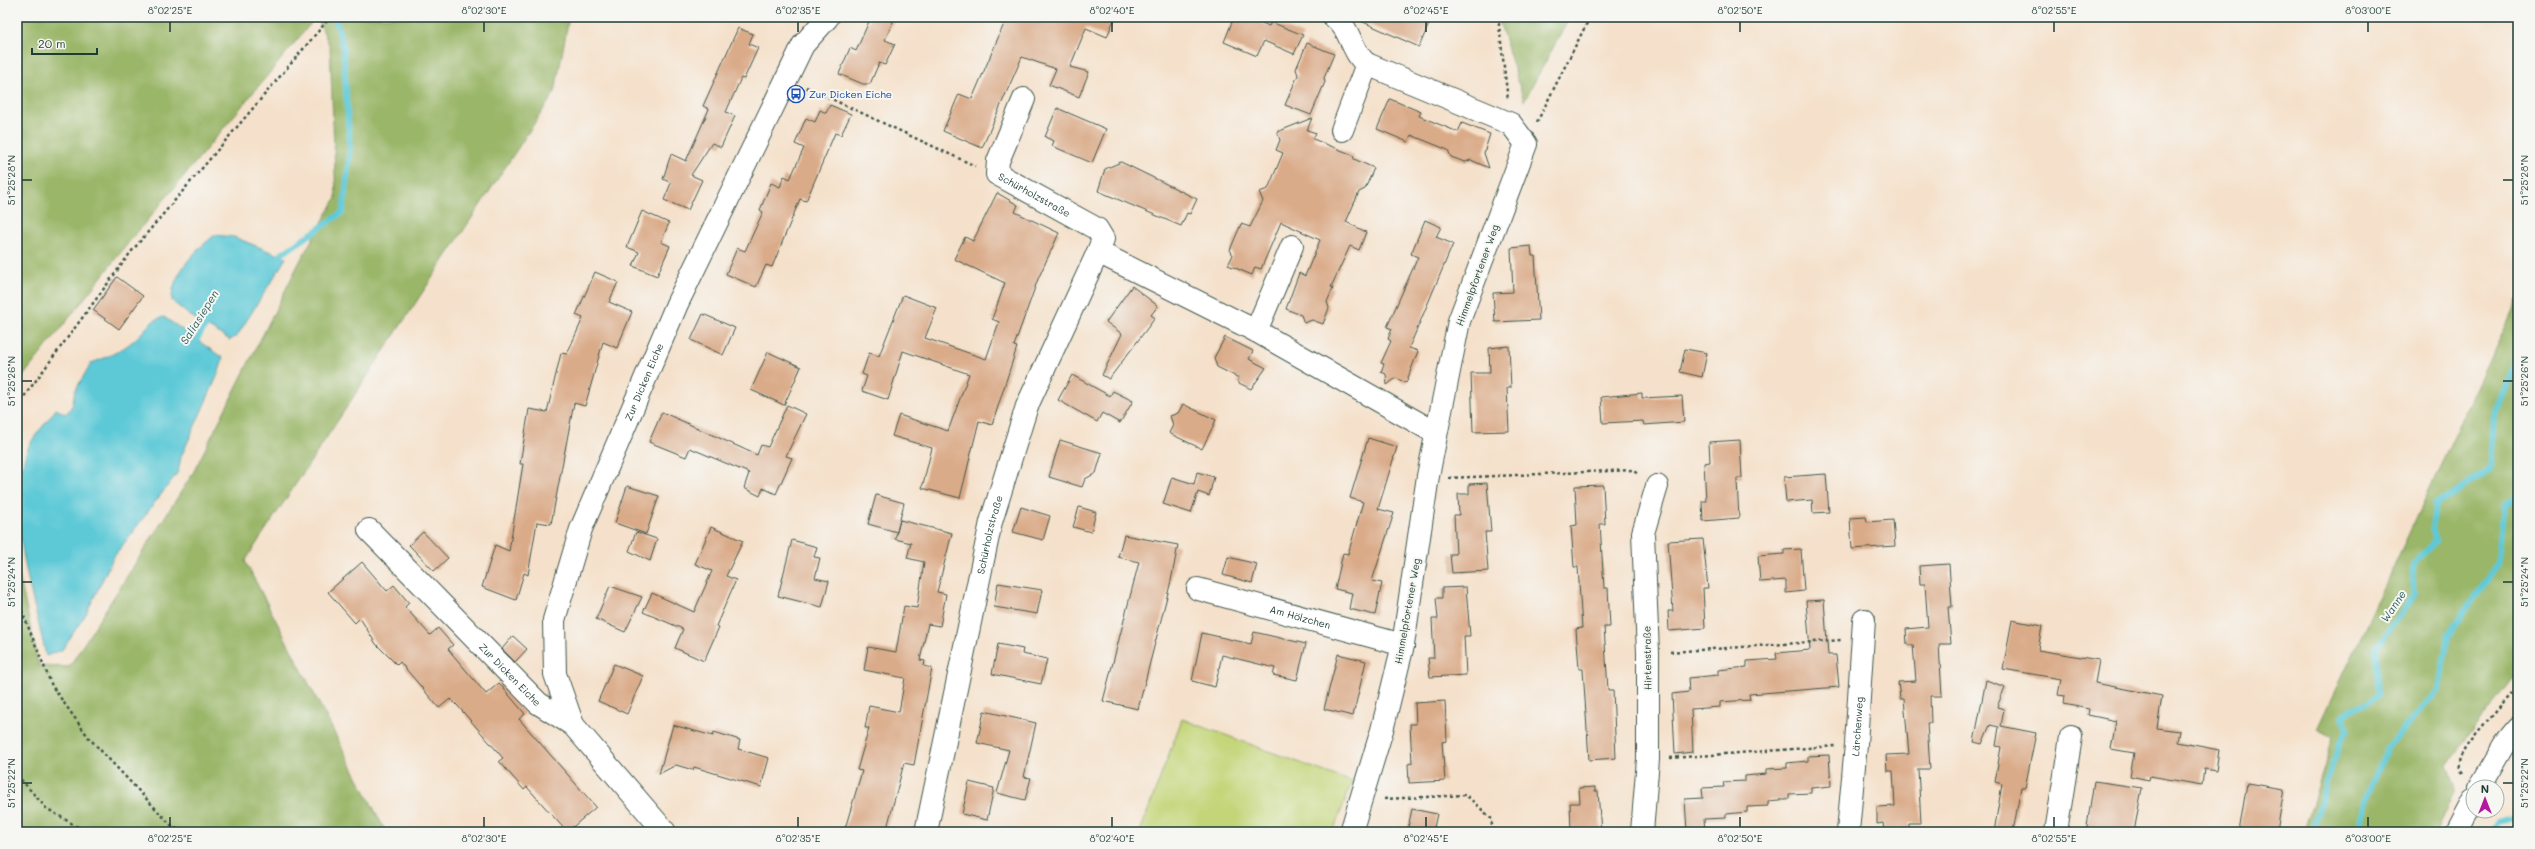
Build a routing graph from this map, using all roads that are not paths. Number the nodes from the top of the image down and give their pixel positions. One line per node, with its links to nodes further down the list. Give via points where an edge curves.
1 (828, 17): 15 (street, Zur Dicken Eiche, via 803,45 677,304 581,529 554,620 555,674)
2 (1334, 17): 3 (street, via 1341,22)
3 (1367, 64): 5 (street); 9 (street, Himmelpfortener Weg, via 1511,124 1526,144 1460,321)
4 (1024, 100): 7 (street, Schürholzstraße, via 998,161 997,174 1097,229 1103,239)
5 (1342, 130)
6 (1292, 246): 8 (street)
7 (1098, 252): 8 (street); 21 (street, Schürholzstraße, via 1027,406 991,522)
8 (1256, 330): 9 (street)
9 (1436, 433): 14 (street, Himmelpfortener Weg)
10 (1658, 486): 23 (street, Hirtenstraße, via 1643,533 1648,653 1648,759)
11 (370, 530): 15 (street, Zur Dicken Eiche, via 538,703)
12 (1198, 589): 14 (street, Am Hölzchen)
13 (1864, 629): 24 (street, Lärchenweg)
14 (1402, 645): 22 (street, Himmelpfortener Weg, via 1362,800)
15 (573, 725): 20 (street, Zur Dicken Eiche)
16 (2518, 728): 18 (street)
17 (2071, 737): 25 (street)
18 (2485, 779)
19 (2465, 815): 26 (street)
20 (665, 832)
21 (926, 832)
22 (1351, 832)
23 (1642, 832)
24 (1848, 832)
25 (2056, 832)
26 (2456, 832)

